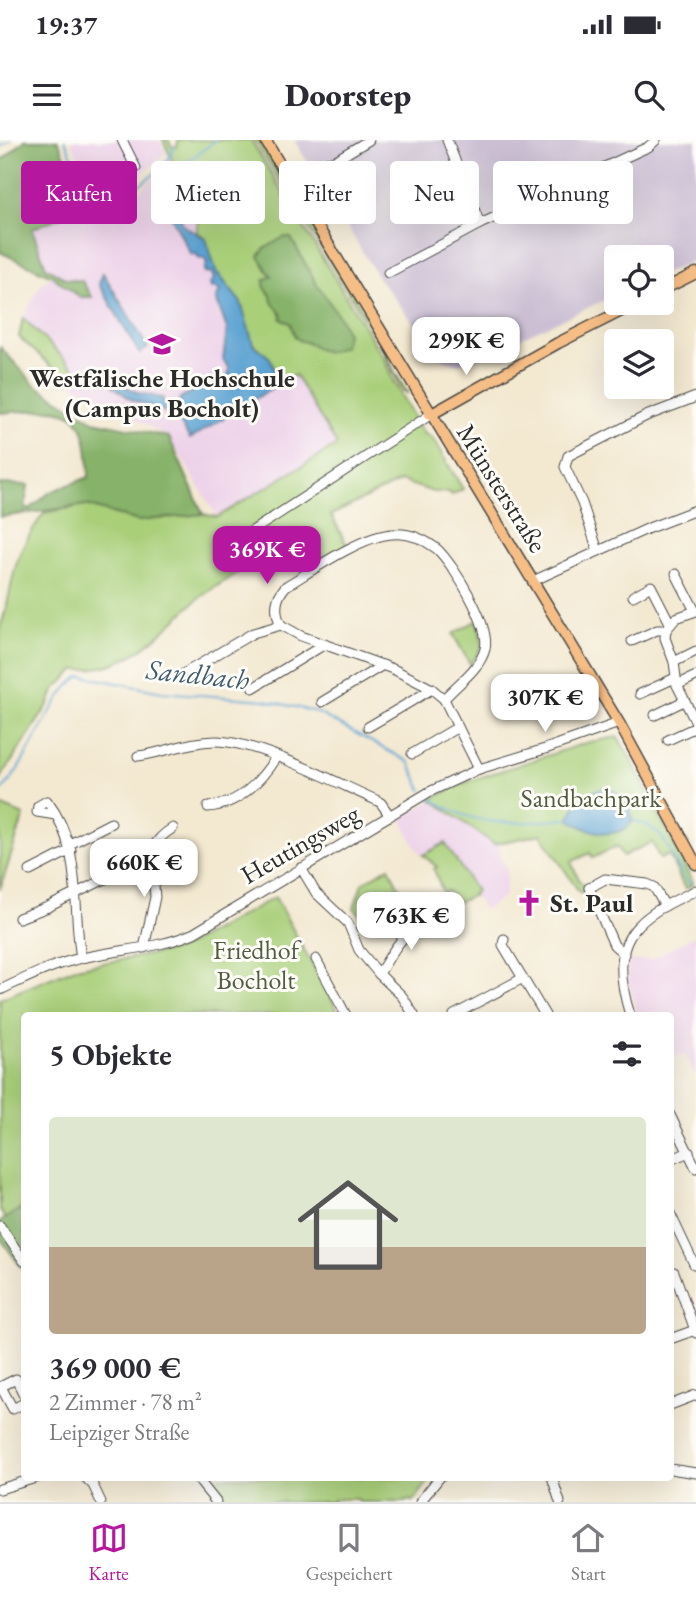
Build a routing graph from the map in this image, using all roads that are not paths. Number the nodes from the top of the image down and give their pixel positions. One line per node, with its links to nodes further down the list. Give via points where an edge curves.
1 (122, 140): 6 (street)
2 (265, 140): 14 (main road, Münsterstraße)
3 (369, 140): 7 (street)
4 (447, 140): 8 (street)
5 (656, 140): 8 (street)
6 (132, 161)
7 (329, 161)
8 (480, 224): 9 (street)
9 (388, 273)
10 (696, 273): 11 (main road)
11 (674, 284)
12 (613, 315): 14 (main road)
13 (696, 397): 17 (street, via 646,415 568,456 565,467)
14 (430, 415): 16 (street); 19 (main road, Münsterstraße)
15 (696, 510): 17 (street)
16 (243, 537)
17 (598, 551): 19 (street)
18 (676, 574): 21 (street)
19 (533, 581): 39 (main road, Münsterstraße)
20 (633, 596): 23 (street, via 651,586)
21 (696, 611): 23 (street)
22 (281, 625): 25 (street); 30 (street, via 253,633); 35 (street, via 277,598 286,586 376,536 421,538 450,566 477,611 486,640 479,662)
23 (668, 626): 24 (street); 27 (street, via 665,642)
24 (632, 641)
25 (325, 644): 28 (street); 32 (street)
26 (696, 651): 27 (street)
27 (674, 662): 31 (street)
28 (383, 665): 33 (street); 36 (street)
29 (696, 676): 31 (street)
30 (178, 677)
31 (676, 681): 34 (street); 37 (street)
32 (253, 688)
33 (432, 689): 35 (street); 41 (street)
34 (640, 694)
35 (444, 699): 42 (street)
36 (321, 702)
37 (689, 702): 38 (street); 40 (street)
38 (655, 715)
39 (619, 723): 47 (street, Heutingsweg); 55 (main road, Münsterstraße)
40 (696, 725): 43 (street)
41 (368, 726)
42 (458, 727): 44 (street); 47 (street)
43 (668, 740)
44 (412, 754)
45 (138, 756): 46 (street, via 213,741 240,744)
46 (276, 757): 48 (street, via 254,786 220,806); 50 (street, via 382,803)
47 (480, 769): 50 (street, Heutingsweg)
48 (208, 807)
49 (56, 816): 53 (street)
50 (390, 816): 56 (street, Heutingsweg)
51 (111, 823): 53 (street)
52 (173, 828): 59 (street, via 153,847 147,874)
53 (69, 848): 57 (street); 61 (street)
54 (188, 864): 59 (street)
55 (696, 864)
56 (301, 868): 66 (street, Heutingsweg, via 194,933); 70 (street, via 316,892 348,923 359,950)
57 (30, 871)
58 (105, 879): 61 (street)
59 (153, 883): 66 (street, via 155,897)
60 (696, 890): 62 (street)
61 (76, 894): 63 (street); 68 (street)
62 (665, 906): 67 (street, via 638,925); 67 (street, via 654,887 647,884 605,879 589,888 614,946)
63 (19, 918)
64 (437, 920): 70 (street, via 412,929)
65 (504, 939): 71 (street, via 503,946)
66 (144, 948): 68 (street, Heutingsweg)
67 (625, 954): 77 (street, via 621,978)
68 (81, 958): 72 (street, Heutingsweg)
69 (316, 960): 73 (street)
70 (379, 974): 74 (street)
71 (523, 978): 75 (street); 76 (street)
72 (0, 990)
73 (344, 1012)
74 (412, 1012)
75 (460, 1012)
76 (543, 1012)
77 (629, 1012)
78 (674, 1123): 79 (street)
79 (688, 1152): 80 (street); 81 (street)
80 (674, 1158)
81 (696, 1168)
82 (674, 1221): 86 (street)
83 (0, 1226): 84 (street)
84 (3, 1237): 85 (street)
85 (21, 1258)
86 (695, 1264): 87 (street)
87 (674, 1272)
88 (674, 1278): 89 (street)
89 (695, 1331): 90 (street)
90 (674, 1338)
91 (1, 1387): 92 (street, via 16,1379); 95 (street, via 13,1409)
92 (21, 1389)
93 (696, 1395): 94 (street)
94 (674, 1403)
95 (21, 1405)
96 (674, 1470): 97 (street)
97 (696, 1473)
98 (26, 1481): 103 (street)
99 (89, 1481): 104 (street)
100 (199, 1481): 105 (street)
101 (437, 1481): 106 (street)
102 (553, 1481): 107 (street)
103 (0, 1489)
104 (101, 1502)
105 (216, 1502)
106 (420, 1502)
107 (560, 1502)

